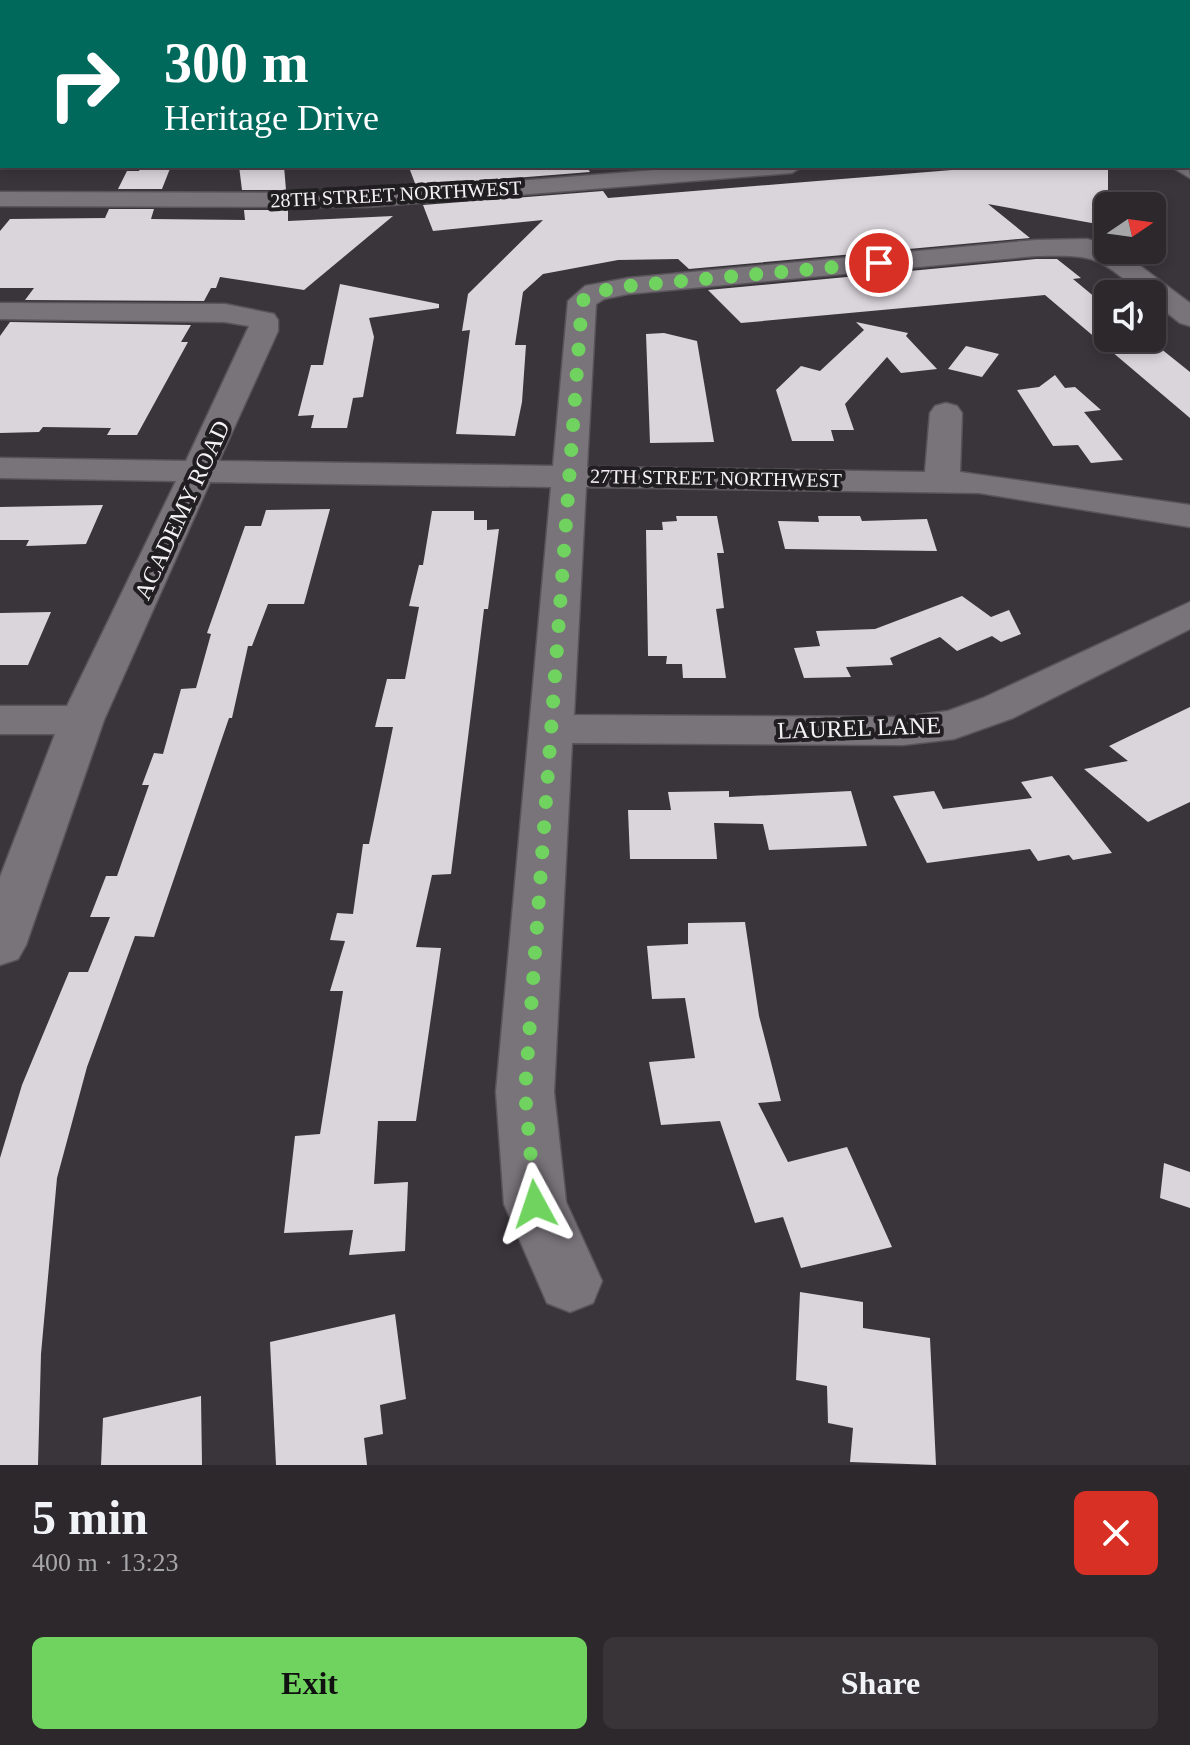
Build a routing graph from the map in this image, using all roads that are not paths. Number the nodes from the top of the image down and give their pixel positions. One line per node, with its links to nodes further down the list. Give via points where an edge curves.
1 (1166, 0): 2 (highway)
2 (1190, 0)
3 (766, 168): 8 (street, 28TH STREET NORTHWEST)
4 (77, 173): 7 (street)
5 (346, 177): 8 (street)
6 (0, 199): 7 (street, 28TH STREET NORTHWEST)
7 (50, 199): 8 (street, 28TH STREET NORTHWEST)
8 (335, 201)
9 (0, 311): 13 (street, ACADEMY ROAD, via 225,313 264,320)
10 (1190, 317): 14 (street, via 1108,254 1087,247 595,292 582,301)
11 (946, 413): 15 (street)
12 (0, 468): 13 (street, 27TH STREET NORTHWEST)
13 (201, 471): 14 (street, 27TH STREET NORTHWEST); 19 (street, ACADEMY ROAD)
14 (569, 476): 15 (street, 27TH STREET NORTHWEST); 20 (street)
15 (942, 482): 16 (street, 27TH STREET NORTHWEST, via 1065,494)
16 (1190, 516)
17 (1190, 614): 20 (street, LAUREL LANE, via 954,725 903,731)
18 (0, 720): 19 (street)
19 (82, 720): 21 (street, ACADEMY ROAD)
20 (551, 729): 22 (street, via 525,1092 535,1204)
21 (0, 945)
22 (570, 1281)

